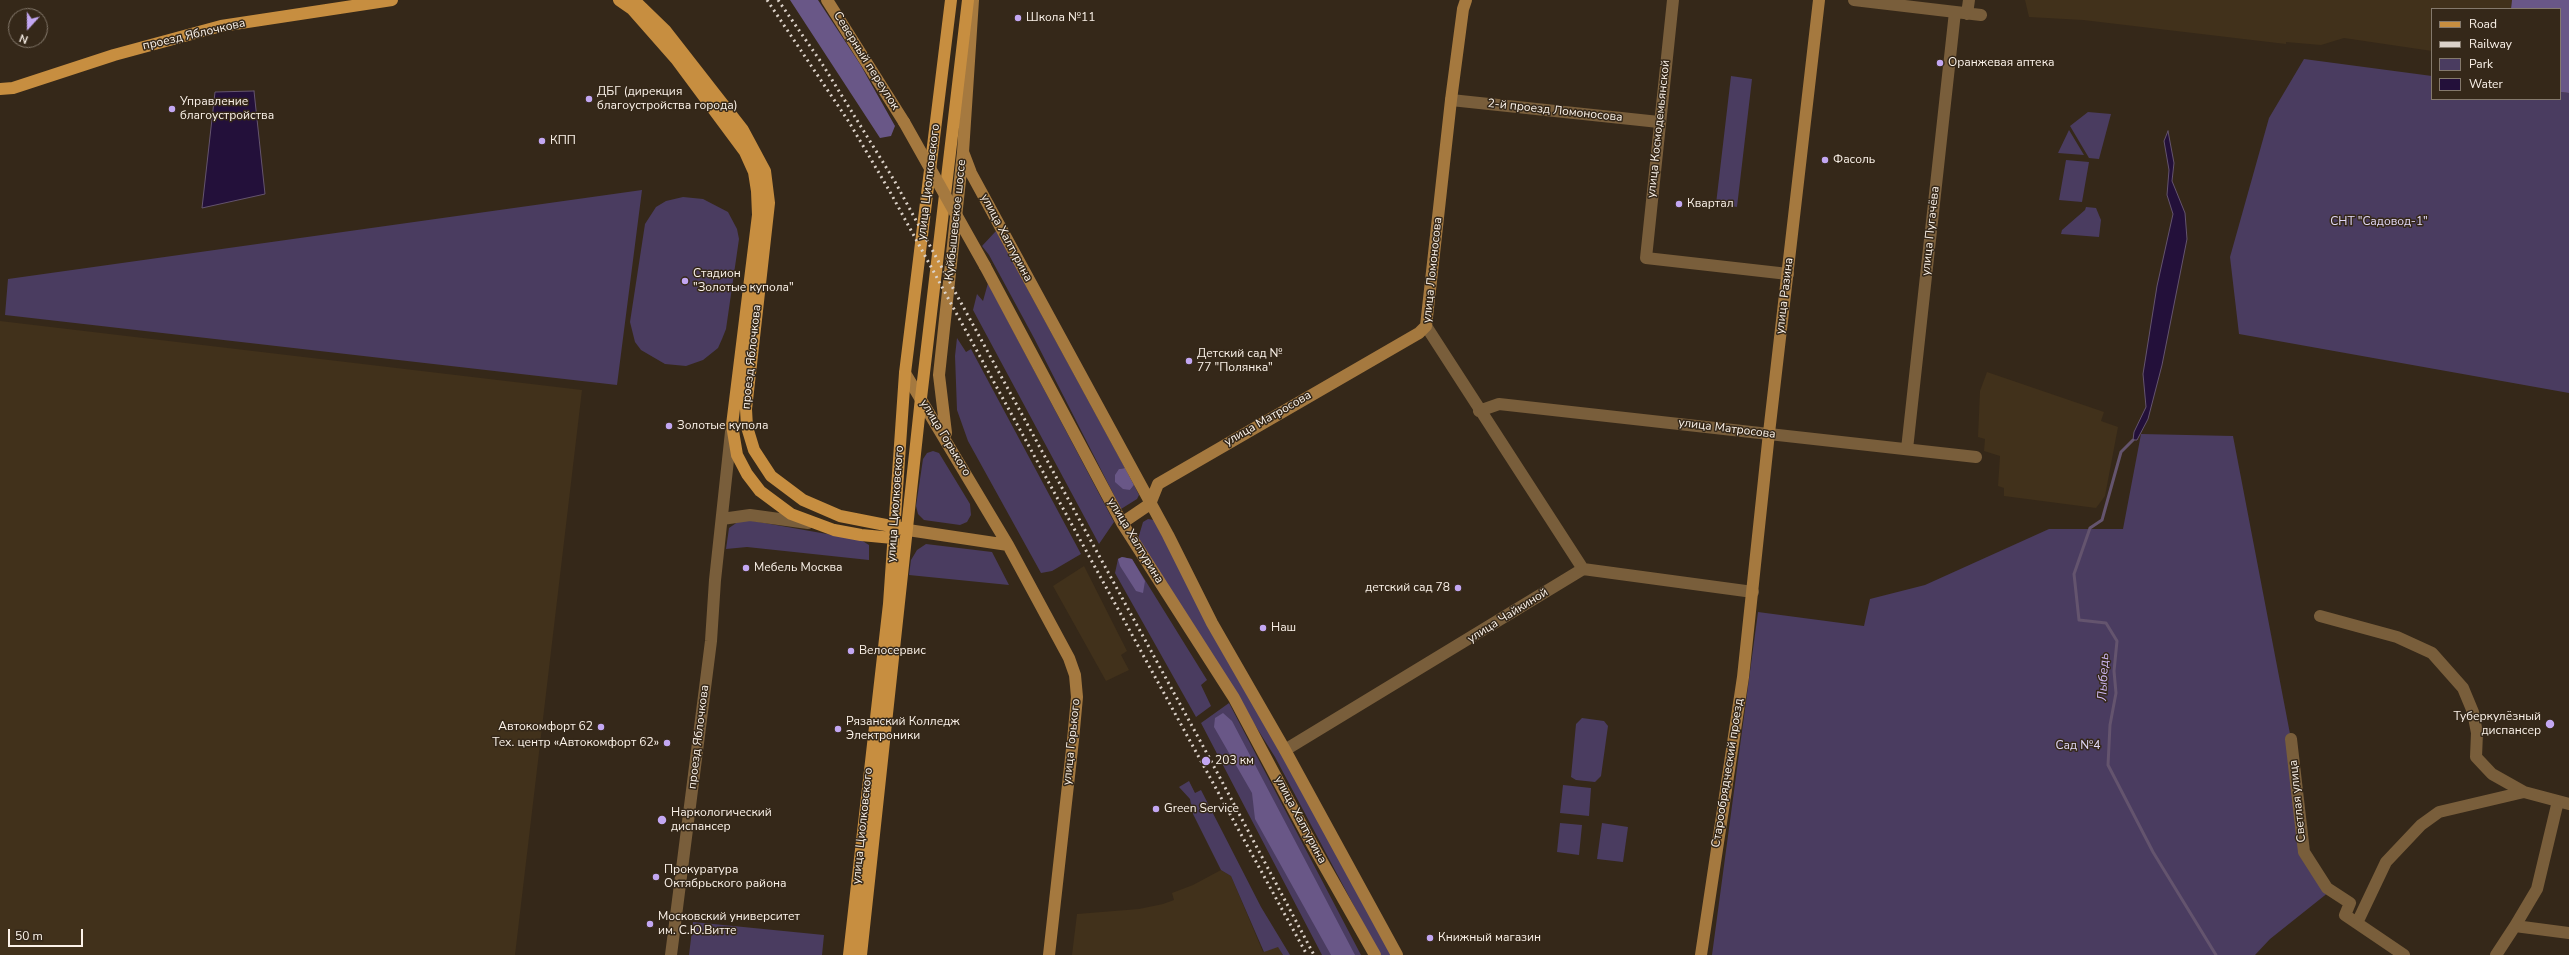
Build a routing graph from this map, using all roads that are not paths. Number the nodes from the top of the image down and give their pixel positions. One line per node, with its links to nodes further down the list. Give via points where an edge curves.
1 (392, 0): 15 (main road, проезд Яблочкова, via 221,26 114,55 13,88)
2 (619, 0): 25 (main road, проезд Яблочкова, via 632,9 676,59 745,152 754,172 758,214)
3 (634, 0): 34 (main road, проезд Яблочкова, via 665,30 743,130 765,171 769,203 746,409 747,427 754,450 771,476 803,500 840,516)
4 (827, 0): 17 (street, Северный переулок)
5 (951, 0): 22 (main road, улица Циолковского)
6 (968, 0): 23 (main road, улица Циолковского)
7 (974, 0): 19 (street, Куйбышевское шоссе)
8 (1466, 0): 16 (street, улица Ломоносова)
9 (1673, 0): 18 (street, улица Космодемьянской)
10 (1819, 0): 20 (street, улица Разина)
11 (1854, 0): 13 (street)
12 (1969, 0): 13 (street, улица Пугачёва)
13 (1961, 13): 14 (street); 28 (street, улица Пугачёва)
14 (1981, 15)
15 (0, 89)
16 (1451, 100): 18 (street, 2-й проезд Ломоносова); 21 (street, улица Ломоносова)
17 (904, 122): 32 (street, улица Халтурина, bridge, via 985,266)
18 (1659, 122): 20 (street, улица Космодемьянской, via 1646,258)
19 (963, 152): 27 (street, Куйбышевское шоссе, via 939,375 940,403); 30 (street, улица Халтурина, via 971,173)
20 (1788, 274): 26 (street, улица Разина)
21 (1426, 326): 24 (street, улица Ломоносова); 30 (street, улица Матросова, via 1158,484)
22 (905, 373): 23 (street, улица Горького); 34 (main road, улица Циолковского)
23 (921, 398): 27 (street, улица Горького); 35 (main road, улица Циолковского)
24 (1479, 411): 26 (street, улица Матросова, via 1499,404); 38 (street, улица Ломоносова)
25 (732, 425): 31 (street, проезд Яблочкова); 33 (main road, проезд Яблочкова, via 737,455 747,474 760,490 791,514)
26 (1768, 433): 28 (street, улица Матросова); 39 (street, улица Разина)
27 (947, 440): 37 (street, улица Горького)
28 (1907, 449): 29 (street, улица Матросова)
29 (1976, 457)
30 (1150, 504): 32 (street); 42 (street, улица Халтурина, via 1212,623)
31 (722, 518): 33 (street, проезд Яблочкова, via 750,515); 48 (street, проезд Яблочкова, via 711,641)
32 (1122, 523): 52 (street, улица Халтурина, via 1234,698)
33 (813, 524): 36 (main road, проезд Яблочкова, via 861,536)
34 (894, 525): 35 (main road, проезд Яблочкова); 36 (main road, улица Циолковского)
35 (908, 530): 36 (main road); 37 (street); 50 (main road, улица Циолковского)
36 (893, 538): 49 (main road, улица Циолковского, via 889,604)
37 (1008, 545): 51 (street, улица Горького, via 1069,658 1075,675 1077,697 1074,733)
38 (1583, 569): 39 (street); 42 (street, улица Чайкиной)
39 (1753, 592): 54 (street, Старообрядческий проезд, via 1743,677)
40 (2320, 616): 43 (street, via 2397,637 2432,653 2463,688 2473,712 2477,733 2476,757 2492,774)
41 (2291, 739): 45 (street, Светлая улица, via 2304,852 2327,888 2350,903 2345,915)
42 (1285, 750): 53 (street, улица Халтурина)
43 (2524, 792): 44 (street); 45 (street, via 2439,812 2421,825 2386,862)
44 (2564, 803): 46 (street, via 2537,889)
45 (2357, 923): 55 (street, Светлая улица)
46 (2515, 926): 47 (street); 56 (street)
47 (2569, 933)
48 (671, 955)
49 (849, 955)
50 (861, 955)
51 (1049, 955)
52 (1375, 955)
53 (1397, 955)
54 (1701, 955)
55 (2404, 955)
56 (2496, 955)

